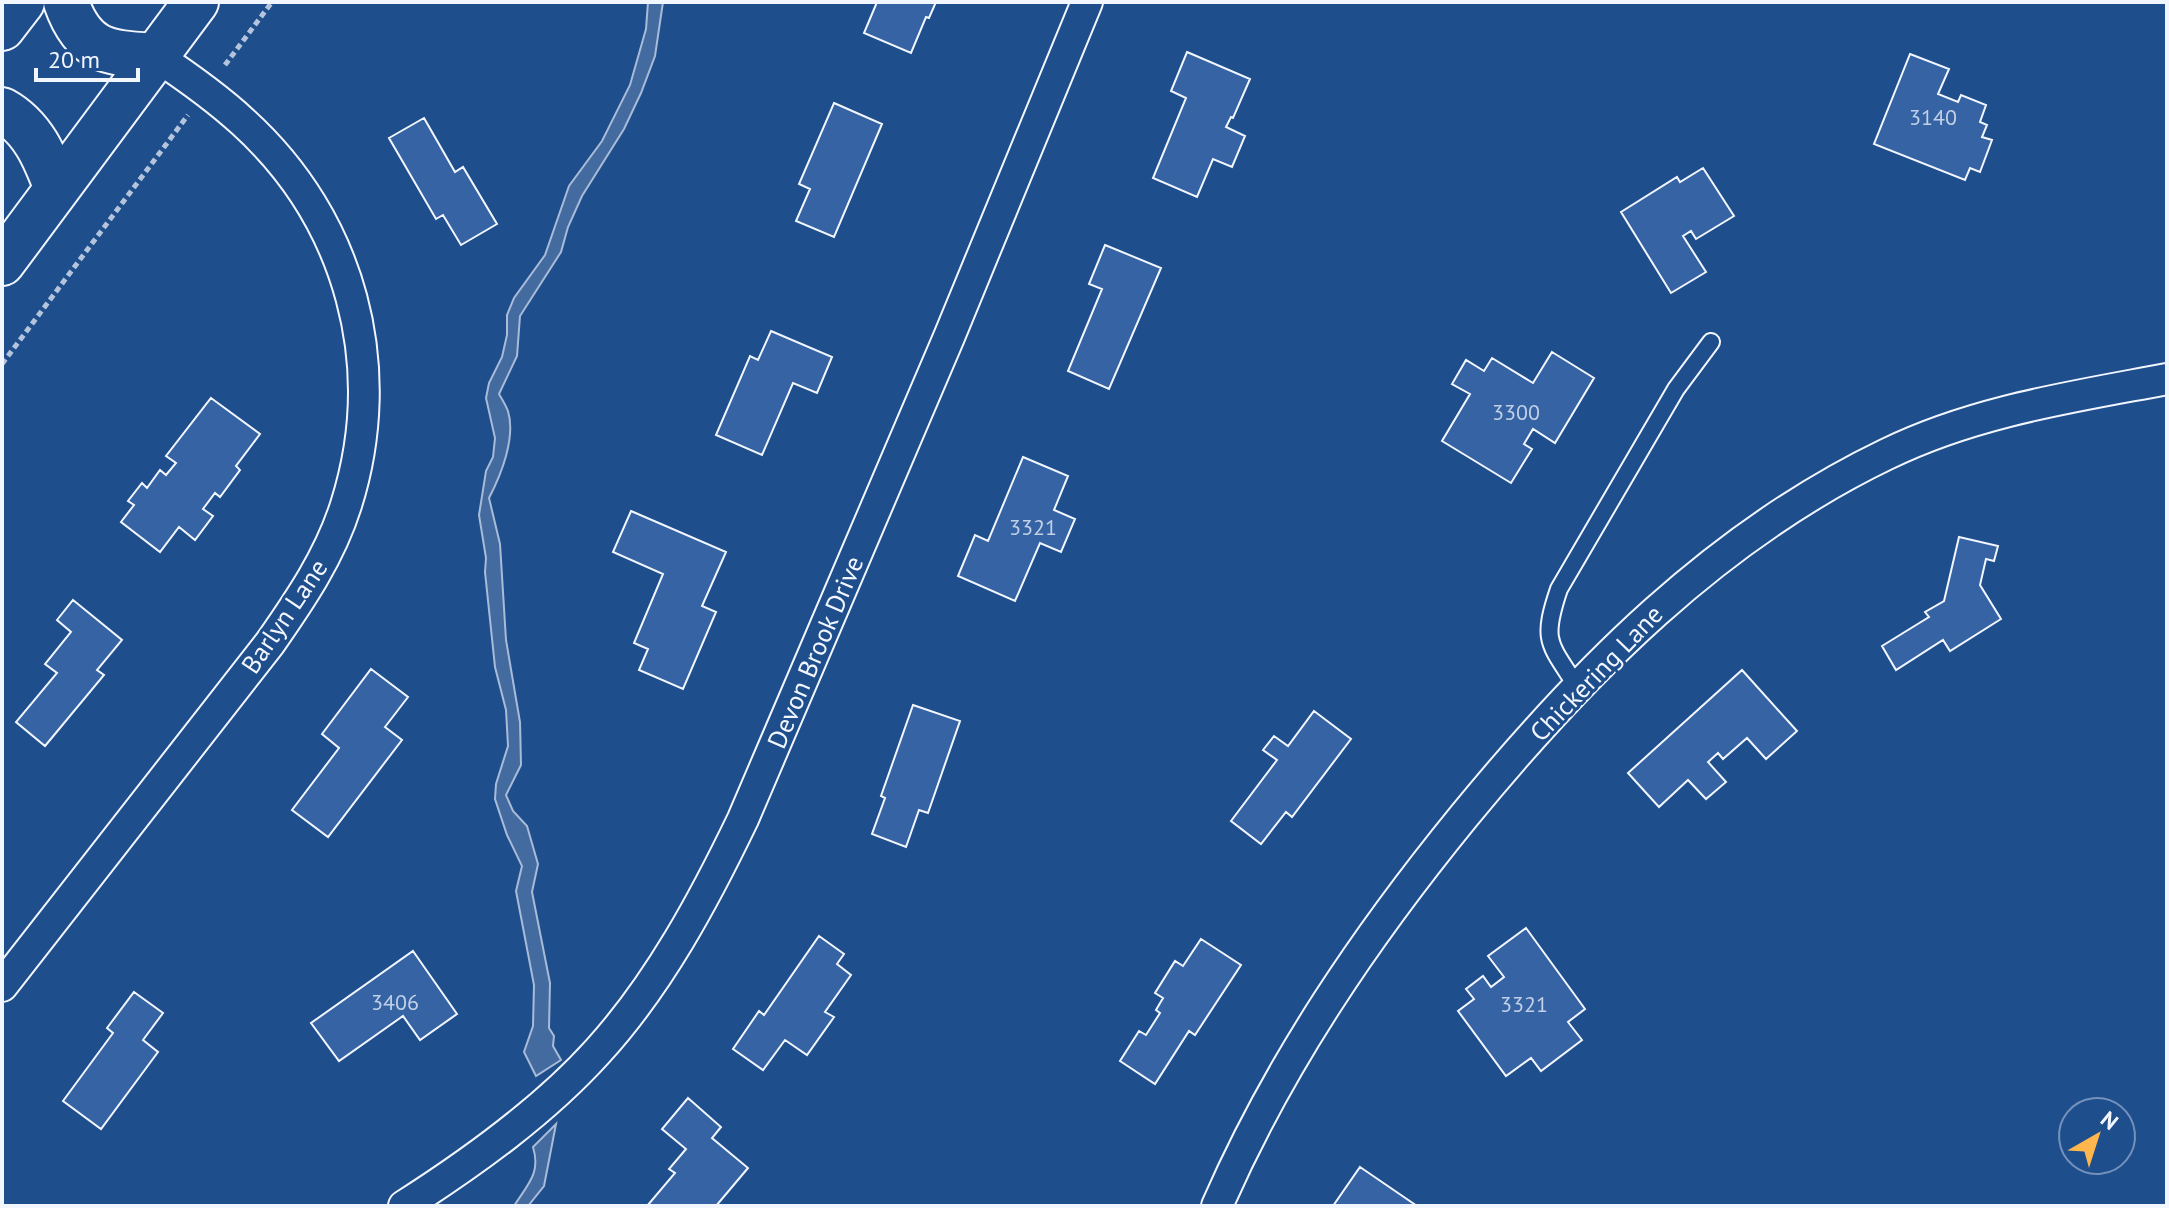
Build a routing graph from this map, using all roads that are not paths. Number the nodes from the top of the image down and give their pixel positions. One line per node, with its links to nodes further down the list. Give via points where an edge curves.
1 (22, 2): 5 (highway)
2 (66, 2): 6 (highway, via 80,32 97,46 113,53)
3 (196, 2): 6 (highway)
4 (1087, 2): 14 (street, Devon Brook Drive, via 830,618 743,819 697,909 599,1050 507,1133)
5 (2, 28)
6 (156, 56): 8 (highway); 13 (street, Barlyn Lane, via 245,123 315,208 341,261 357,315 364,405 358,451 346,505 301,599)
7 (2, 110): 8 (highway, via 24,125 43,153)
8 (57, 189): 9 (highway)
9 (2, 263)
10 (1711, 342): 12 (lane, via 1676,389 1559,589 1548,621 1551,646)
11 (2167, 379): 12 (street, Chickering Lane, via 1973,420 1886,454 1730,549 1662,605)
12 (1578, 688): 15 (street, Chickering Lane, via 1500,772 1376,931 1298,1047)
13 (2, 986)
14 (404, 1206)
15 (1217, 1206)

